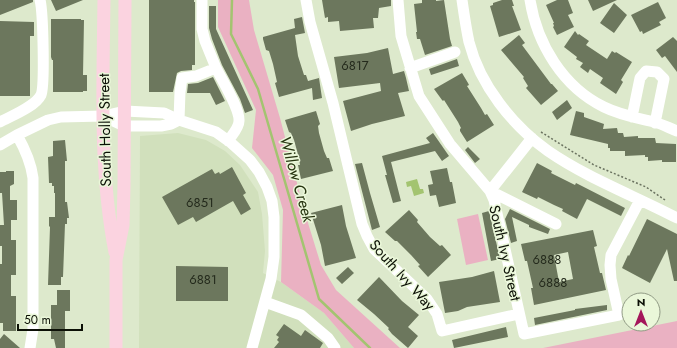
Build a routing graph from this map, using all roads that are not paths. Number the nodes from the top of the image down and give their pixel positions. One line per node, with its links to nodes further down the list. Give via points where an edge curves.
1 (40, 0): 16 (street, via 43,82 41,95 21,112)
2 (104, 0): 13 (main road, South Holly Street)
3 (125, 0): 12 (main road, South Holly Street)
4 (202, 0): 10 (street, via 202,29)
5 (306, 0): 30 (street, South Ivy Way, via 362,224 374,249 427,299 437,314 442,331)
6 (398, 0): 11 (street, South Ivy Street, via 401,36)
7 (462, 0): 21 (street, via 470,43 485,80 508,114)
8 (530, 0): 14 (street, via 532,14 542,40 559,69 592,100)
9 (455, 52): 11 (street)
10 (216, 68): 15 (street, via 196,76 182,78); 22 (street, via 233,100 239,118)
11 (410, 68): 24 (street, South Ivy Street, via 419,96 450,144)
12 (125, 110): 13 (street); 15 (street, via 164,113); 18 (main road, South Holly Street)
13 (103, 116): 18 (street); 20 (street, via 61,117 48,120); 28 (main road, South Holly Street, via 109,224)
14 (632, 117): 17 (street); 17 (street, via 640,78 646,71 657,72 664,79)
15 (178, 120): 18 (street, via 161,126); 22 (street, via 216,132)
16 (0, 122)
17 (655, 123): 19 (street)
18 (124, 126): 28 (main road, South Holly Street, via 123,225)
19 (677, 131)
20 (17, 135): 23 (street); 31 (street, via 28,155 33,178 33,330)
21 (535, 135): 24 (street, South Ivy Street); 25 (street, via 548,151)
22 (228, 141): 29 (street, via 250,160 259,172 272,201 274,257)
23 (0, 145)
24 (490, 191): 27 (street, South Ivy Street); 30 (street, South Ivy Street)
25 (640, 200): 26 (street); 30 (street, via 612,255 610,265 619,315 524,334)
26 (677, 218)
27 (556, 224)
28 (116, 260): 32 (main road, South Holly Street)
29 (265, 302): 33 (street); 34 (street, via 302,315 328,338)
30 (519, 314)
31 (30, 348)
32 (116, 348)
33 (252, 348)
34 (335, 348)

